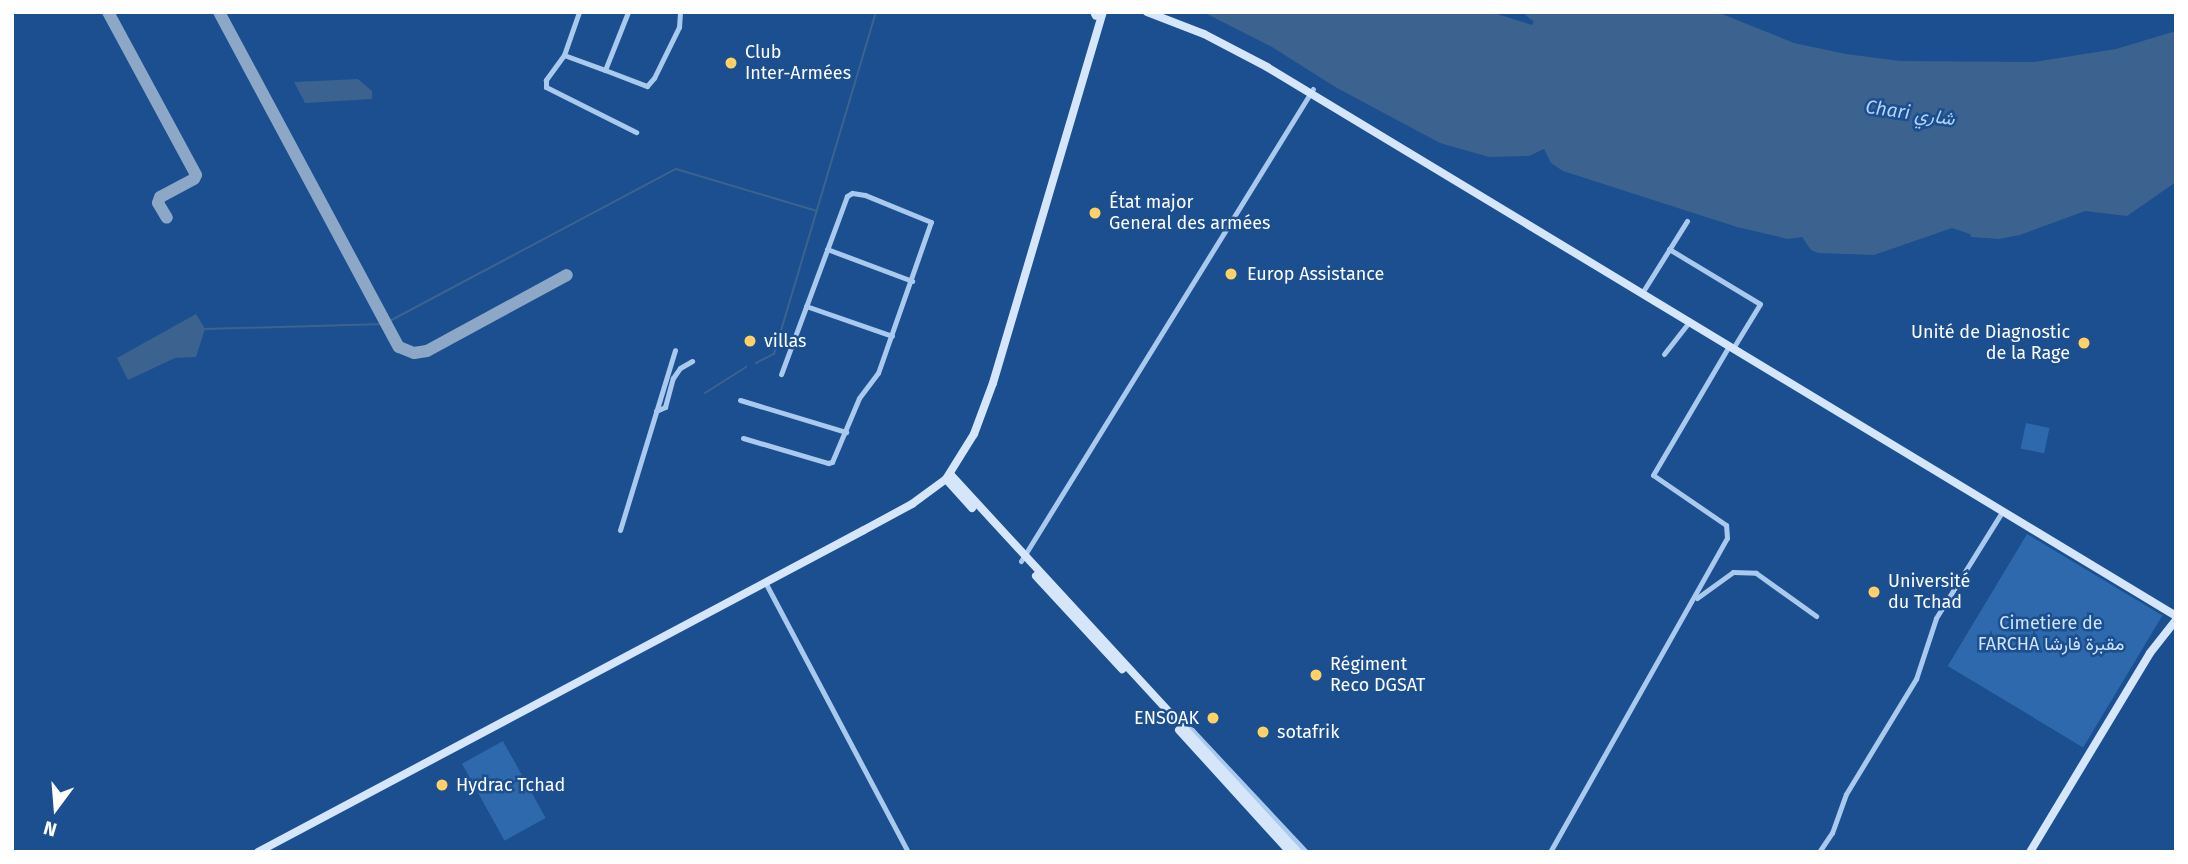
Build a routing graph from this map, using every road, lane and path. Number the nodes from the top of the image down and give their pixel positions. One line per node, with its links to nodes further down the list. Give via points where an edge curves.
1 (579, 12): 7 (street)
2 (628, 12): 8 (street)
3 (680, 12): 8 (street, via 679,27 650,83 641,85)
4 (1147, 12): 9 (main road, via 1236,49)
5 (1162, 12): 9 (main road, via 1227,40)
6 (1100, 14): 28 (main road, via 993,383 974,434)
7 (565, 55): 8 (street); 10 (street, via 545,87)
8 (605, 70)
9 (1311, 91): 15 (main road); 32 (street)
10 (636, 132)
11 (1687, 221): 13 (street)
12 (827, 249): 14 (street); 14 (street, via 847,196 865,195 931,222); 16 (street)
13 (1669, 249): 15 (street); 19 (street, via 1760,304)
14 (912, 281): 18 (street)
15 (1643, 291): 17 (main road); 19 (main road)
16 (806, 306): 18 (street); 23 (street)
17 (1689, 323): 19 (main road); 21 (street)
18 (892, 336): 26 (street)
19 (1732, 346): 29 (main road); 34 (street, via 1653,475 1726,525 1722,551)
20 (675, 351): 25 (street)
21 (1664, 354)
22 (692, 361): 25 (street, via 680,368 665,407)
23 (781, 374)
24 (740, 400): 26 (street)
25 (656, 411): 31 (street)
26 (846, 432): 27 (street, via 828,463)
27 (743, 438)
28 (950, 479): 32 (main road); 33 (main road, via 900,511)
29 (1953, 479): 30 (main road); 36 (main road)
30 (2002, 512): 36 (main road); 44 (street, via 1936,618 1916,679 1846,794 1832,833)
31 (620, 530)
32 (1023, 559): 37 (main road)
33 (765, 581): 38 (main road); 39 (street)
34 (1694, 599): 35 (street, via 1733,572 1756,573); 43 (street)
35 (1816, 615)
36 (2176, 616): 45 (main road)
37 (1178, 726): 40 (main road); 41 (main road); 42 (street, via 1188,726)
38 (258, 852)
39 (908, 852)
40 (1290, 852)
41 (1298, 852)
42 (1306, 852)
43 (1550, 852)
44 (1819, 852)
45 (2030, 852)

